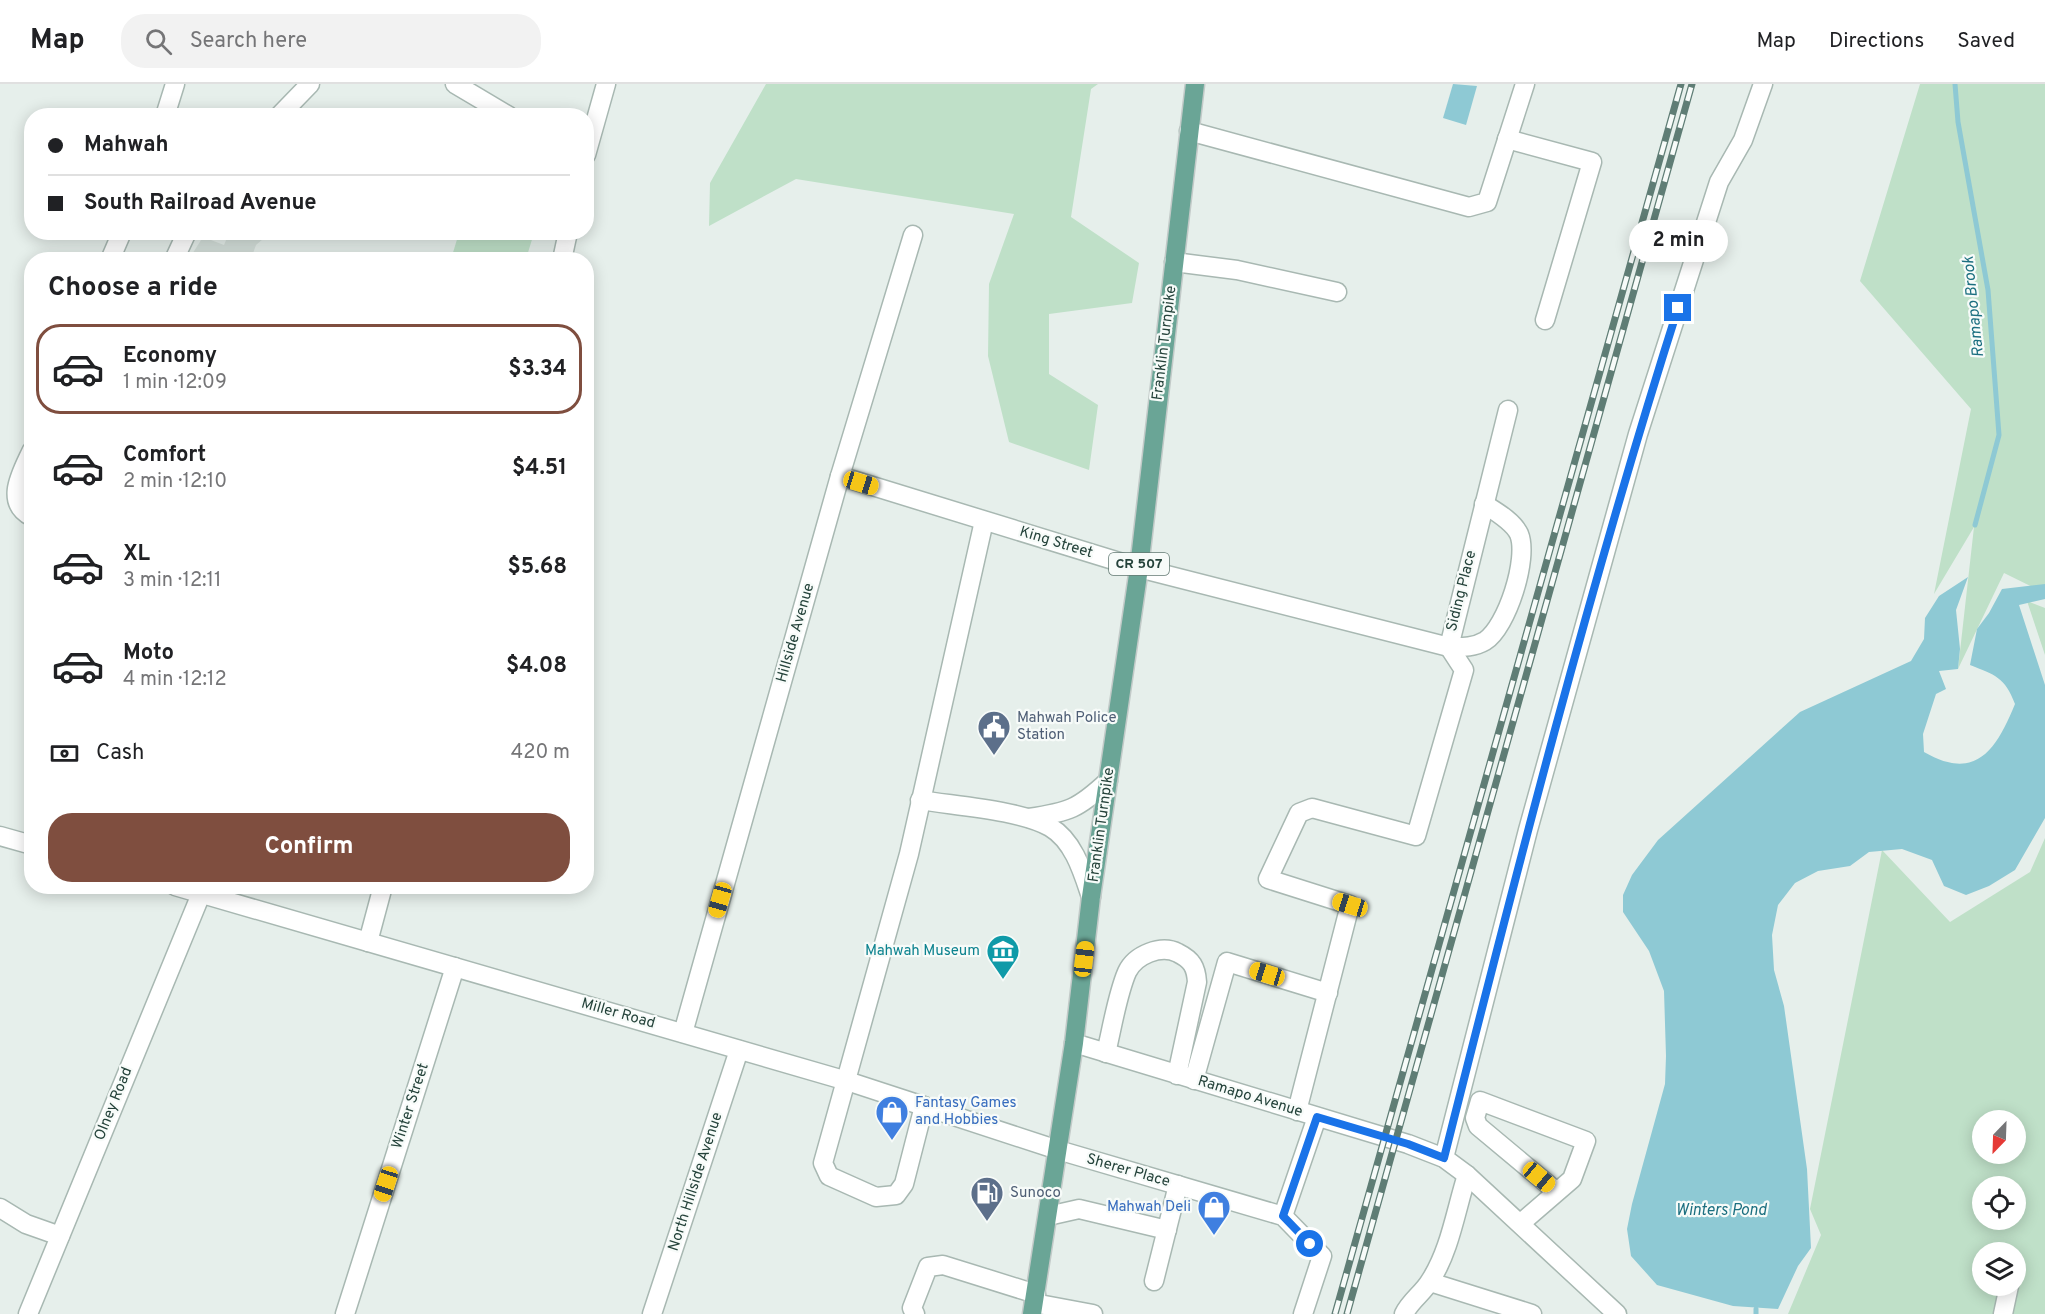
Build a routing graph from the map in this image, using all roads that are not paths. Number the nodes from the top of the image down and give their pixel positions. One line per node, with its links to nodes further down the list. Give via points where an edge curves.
1 (175, 84): 8 (street)
2 (310, 84): 9 (street)
3 (455, 84): 10 (street)
4 (606, 84): 11 (street)
5 (1195, 84): 12 (main road, Franklin Turnpike / CR 507)
6 (1525, 84): 13 (street)
7 (1763, 84): 43 (street, via 1743,140 1719,182 1638,434 1528,830)
8 (168, 108)
9 (287, 108)
10 (496, 108)
11 (594, 124)
12 (1189, 131): 13 (street, via 1469,207 1487,202); 15 (main road, Franklin Turnpike / CR 507)
13 (1507, 139): 17 (street, via 1592,162)
14 (913, 235): 20 (street, Hillside Avenue)
15 (1174, 262): 16 (street, via 1247,272); 24 (main road, Franklin Turnpike / CR 507)
16 (1337, 292)
17 (1545, 320)
18 (1508, 410): 21 (street, Siding Place)
19 (24, 470): 22 (street, via 16,489 16,500)
20 (840, 476): 23 (street, King Street); 37 (street, Hillside Avenue)
21 (1484, 504): 25 (street, Siding Place); 25 (street, via 1518,533 1520,565 1506,611 1494,633 1468,648)
22 (24, 511)
23 (984, 521): 24 (street, King Street); 27 (street)
24 (1138, 568): 25 (street, King Street); 26 (main road, Franklin Turnpike / CR 507)
25 (1449, 647): 36 (street, Siding Place, via 1464,670 1416,836 1312,808 1299,813 1268,879 1350,905)
26 (1108, 781): 28 (street, via 1074,809); 33 (main road, Franklin Turnpike / CR 507)
27 (920, 800): 28 (street); 42 (street, via 895,910)
28 (1027, 818): 33 (street, via 1052,828 1068,846 1079,861)
29 (0, 836): 30 (street)
30 (24, 843)
31 (201, 894): 34 (street, Miller Road); 58 (street, Olney Road)
32 (381, 894): 34 (street)
33 (1091, 897): 38 (main road, Franklin Turnpike / CR 507)
34 (368, 942): 35 (street, Miller Road)
35 (455, 967): 37 (street, Miller Road); 64 (street, Winter Street)
36 (1328, 993): 41 (street, via 1227,962); 46 (street)
37 (682, 1033): 39 (street, Miller Road)
38 (1074, 1043): 40 (street, Ramapo Avenue); 48 (main road, Franklin Turnpike / CR 507)
39 (739, 1050): 42 (street, Miller Road); 65 (street, North Hillside Avenue)
40 (1106, 1053): 41 (street, Ramapo Avenue); 41 (street, via 1128,971 1146,954 1168,950 1196,968)
41 (1185, 1078): 46 (street, Ramapo Avenue)
42 (847, 1081): 45 (street, Miller Road); 45 (street, via 823,1163 829,1176 876,1197 896,1195 904,1184)
43 (1461, 1094): 44 (street); 49 (street)
44 (1480, 1101): 52 (street, via 1474,1118 1478,1126); 52 (street, via 1586,1141 1572,1179)
45 (924, 1106): 48 (street, Miller Road)
46 (1297, 1112): 47 (street, Ramapo Avenue)
47 (1317, 1117): 49 (street, Ramapo Avenue); 55 (street)
48 (1058, 1150): 51 (street, Sherer Place); 54 (main road, Franklin Turnpike / CR 507)
49 (1444, 1158): 50 (street, Ramapo Avenue)
50 (1467, 1175): 56 (street, Ramapo Avenue); 60 (street, via 1442,1257)
51 (1178, 1185): 55 (street, Sherer Place); 57 (street)
52 (1557, 1192): 56 (street)
53 (0, 1208): 58 (street, via 26,1224)
54 (1048, 1216): 57 (street, via 1079,1209); 62 (main road, Franklin Turnpike / CR 507)
55 (1283, 1216): 68 (street, Sherer Place, via 1322,1256)
56 (1521, 1223): 71 (street, Ramapo Avenue)
57 (1167, 1230): 59 (street)
58 (60, 1236): 63 (street, Olney Road)
59 (1154, 1281)
60 (1430, 1282): 69 (street); 70 (street)
61 (2006, 1296): 72 (street)
62 (1034, 1304): 66 (street, via 943,1265 928,1267 912,1308); 67 (street)
63 (28, 1314)
64 (345, 1314)
65 (652, 1314)
66 (915, 1314)
67 (1093, 1314)
68 (1304, 1314)
69 (1404, 1314)
70 (1532, 1314)
71 (1617, 1314)
72 (2003, 1314)

